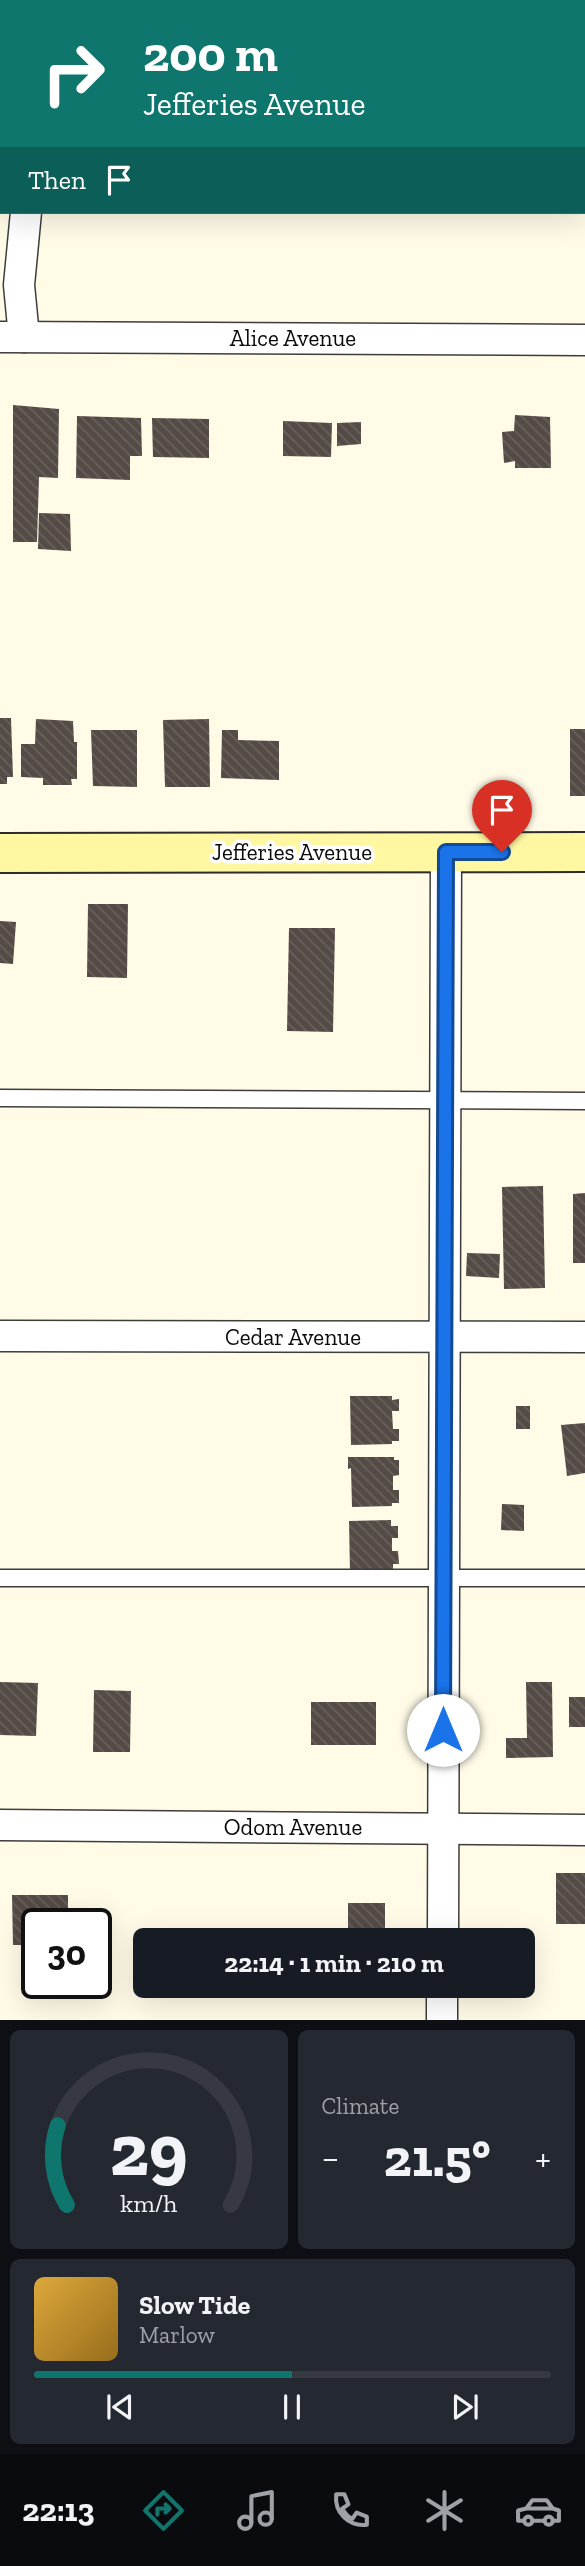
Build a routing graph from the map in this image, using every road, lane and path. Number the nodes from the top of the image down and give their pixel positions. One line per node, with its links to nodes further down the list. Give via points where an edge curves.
1 (26, 214): 2 (street)
2 (12, 337): 3 (street, Alice Avenue)
3 (585, 340)
4 (446, 852): 5 (street, Jefferies Avenue); 6 (street, Jefferies Avenue); 8 (street)
5 (585, 852)
6 (0, 853)
7 (0, 1098): 8 (lane)
8 (445, 1101): 9 (lane); 12 (street)
9 (585, 1101)
10 (0, 1336): 12 (street, Cedar Avenue)
11 (585, 1337): 12 (street, Cedar Avenue)
12 (444, 1338): 13 (street)
13 (444, 1577): 14 (lane); 15 (lane); 17 (street)
14 (0, 1578)
15 (585, 1578)
16 (0, 1825): 17 (street, Odom Avenue)
17 (443, 1828): 18 (street, Odom Avenue); 19 (street)
18 (585, 1830)
19 (443, 1928)
20 (442, 1998): 21 (street)
21 (442, 2020)

